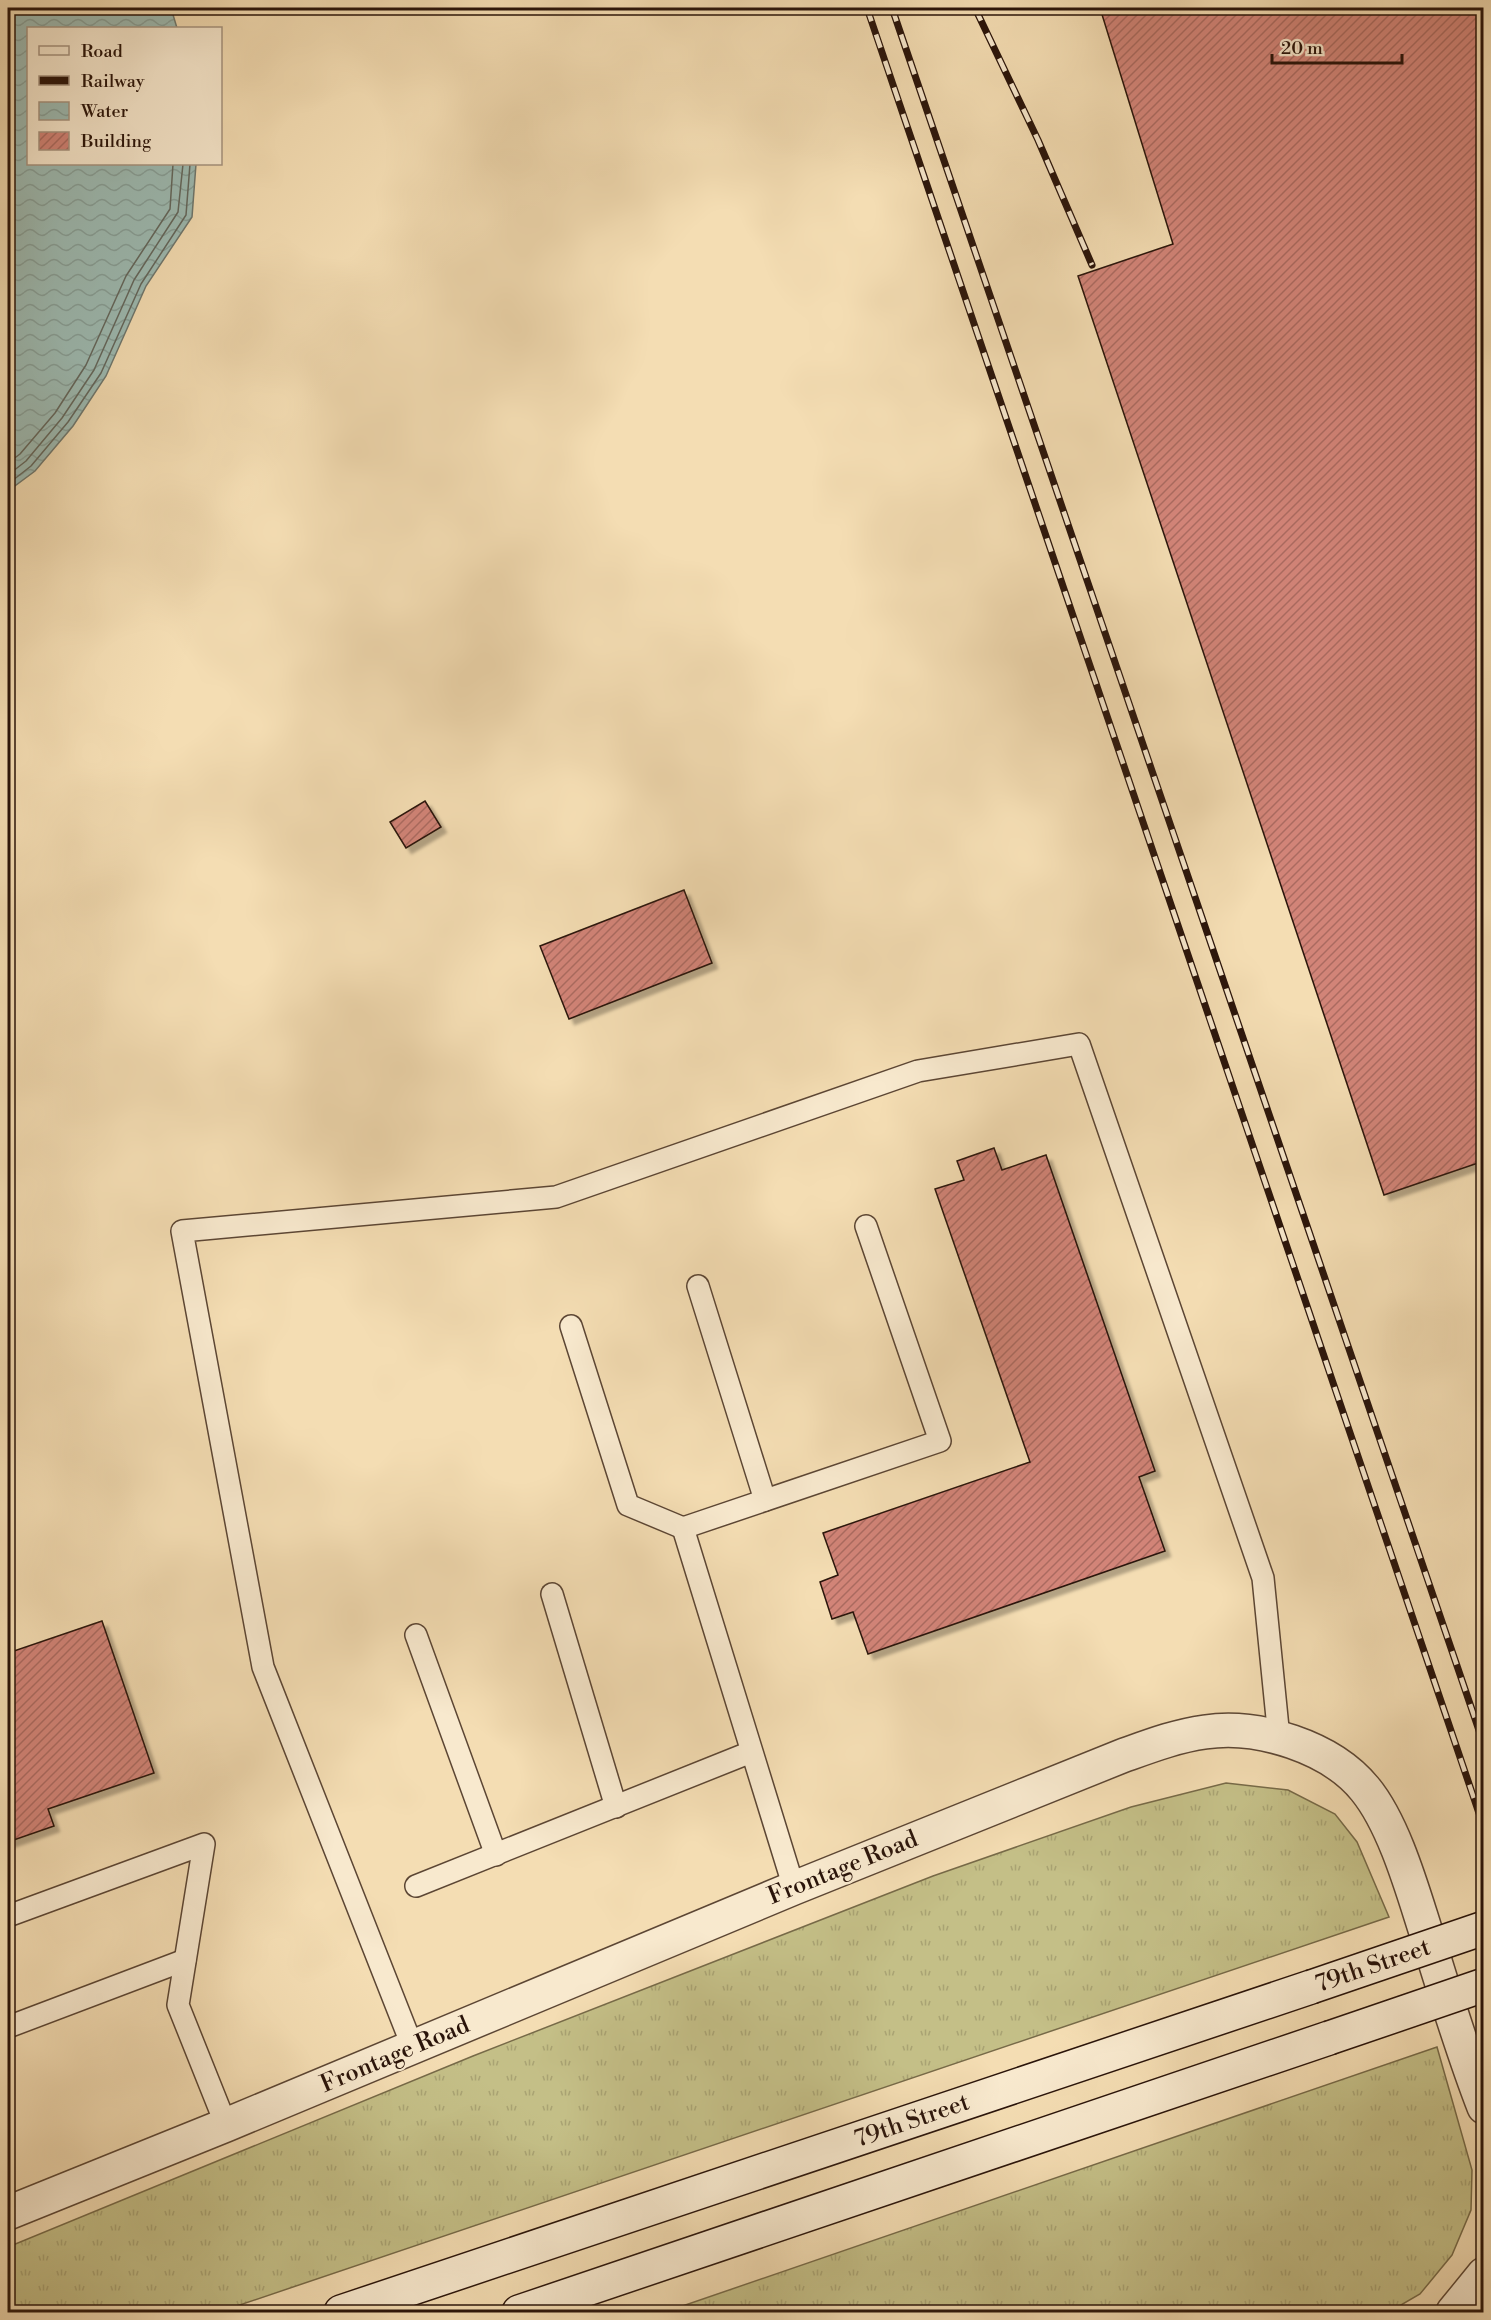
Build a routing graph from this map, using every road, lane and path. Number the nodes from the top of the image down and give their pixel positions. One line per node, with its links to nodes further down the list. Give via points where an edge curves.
1 (866, 1226): 4 (lane, via 940,1441)
2 (698, 1286): 4 (lane)
3 (571, 1326): 5 (lane, via 628,1505)
4 (765, 1500): 5 (lane)
5 (683, 1528): 9 (lane)
6 (552, 1594): 10 (lane)
7 (416, 1635): 11 (lane)
8 (1279, 1738): 13 (main road, Frontage Road, via 1239,1731 1168,1739); 19 (lane, via 1263,1578 1079,1044 918,1071 556,1197 182,1231 263,1667); 20 (main road, Frontage Road, via 1335,1762 1365,1789 1385,1822 1412,1888)
9 (751, 1752): 10 (lane); 13 (lane)
10 (616, 1807): 11 (lane)
11 (496, 1855): 12 (lane)
12 (416, 1886)
13 (794, 1888): 19 (main road, Frontage Road)
14 (8, 1916): 16 (lane, via 204,1844)
15 (1484, 1928): 24 (main road, 79th Street, bridge)
16 (185, 1960): 18 (lane); 21 (lane, via 178,2005)
17 (1484, 1985): 25 (main road, bridge)
18 (8, 2027)
19 (413, 2048): 21 (main road, Frontage Road)
20 (1484, 2108)
21 (226, 2125): 22 (main road, Frontage Road)
22 (8, 2213)
23 (1484, 2274): 26 (main road)
24 (340, 2313)
25 (519, 2313)
26 (1454, 2313)

